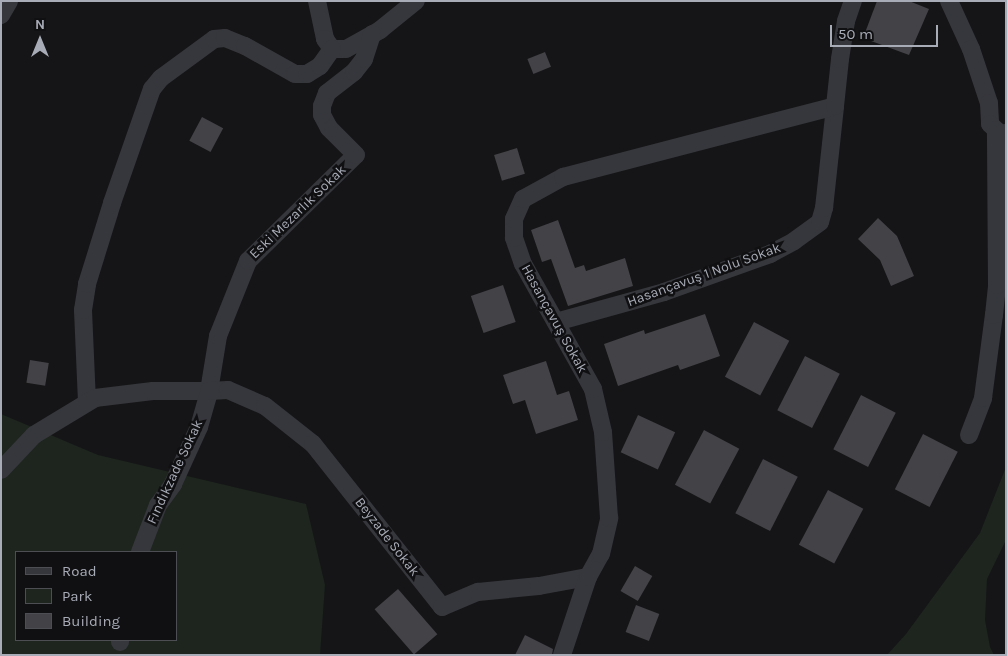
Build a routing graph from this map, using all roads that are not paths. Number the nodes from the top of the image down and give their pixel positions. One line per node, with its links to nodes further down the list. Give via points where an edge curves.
1 (9, 1): 6 (street)
2 (317, 1): 8 (street, via 325,39)
3 (416, 1): 7 (street)
4 (853, 1): 9 (street, via 846,21)
5 (949, 1): 10 (street, via 971,49 989,103 990,124)
6 (1, 15)
7 (372, 34): 8 (street, via 346,48); 12 (street, Eski Mezarlık Sokak, via 364,59 354,72 327,93 322,106 322,115 329,128 356,155 248,261 218,336)
8 (332, 50): 13 (street, via 320,66 307,74 295,74 245,46 225,38 214,40 160,78 152,89 87,284 83,310)
9 (836, 106): 11 (street, Hasançavuş 1 Nolu Sokak, via 820,222 770,254 664,292); 11 (street, Hasançavuş Sokak, via 563,177 524,198 514,219 514,238 523,264)
10 (1001, 131): 14 (street, via 994,315 983,398)
11 (556, 322): 17 (street, Hasançavuş Sokak, via 593,389 603,432 609,518 601,554)
12 (209, 391): 13 (street, via 153,391 95,398); 16 (street, Fındıkzade Sokak, via 199,427 173,484 158,505); 17 (street, Beyzade Sokak, via 228,390 265,406 313,444 442,607 478,592)
13 (87, 402): 15 (street, via 34,435)
14 (969, 435)
15 (1, 470)
16 (140, 551)
17 (588, 577): 18 (street, Hasançavuş Sokak)
18 (562, 655)

